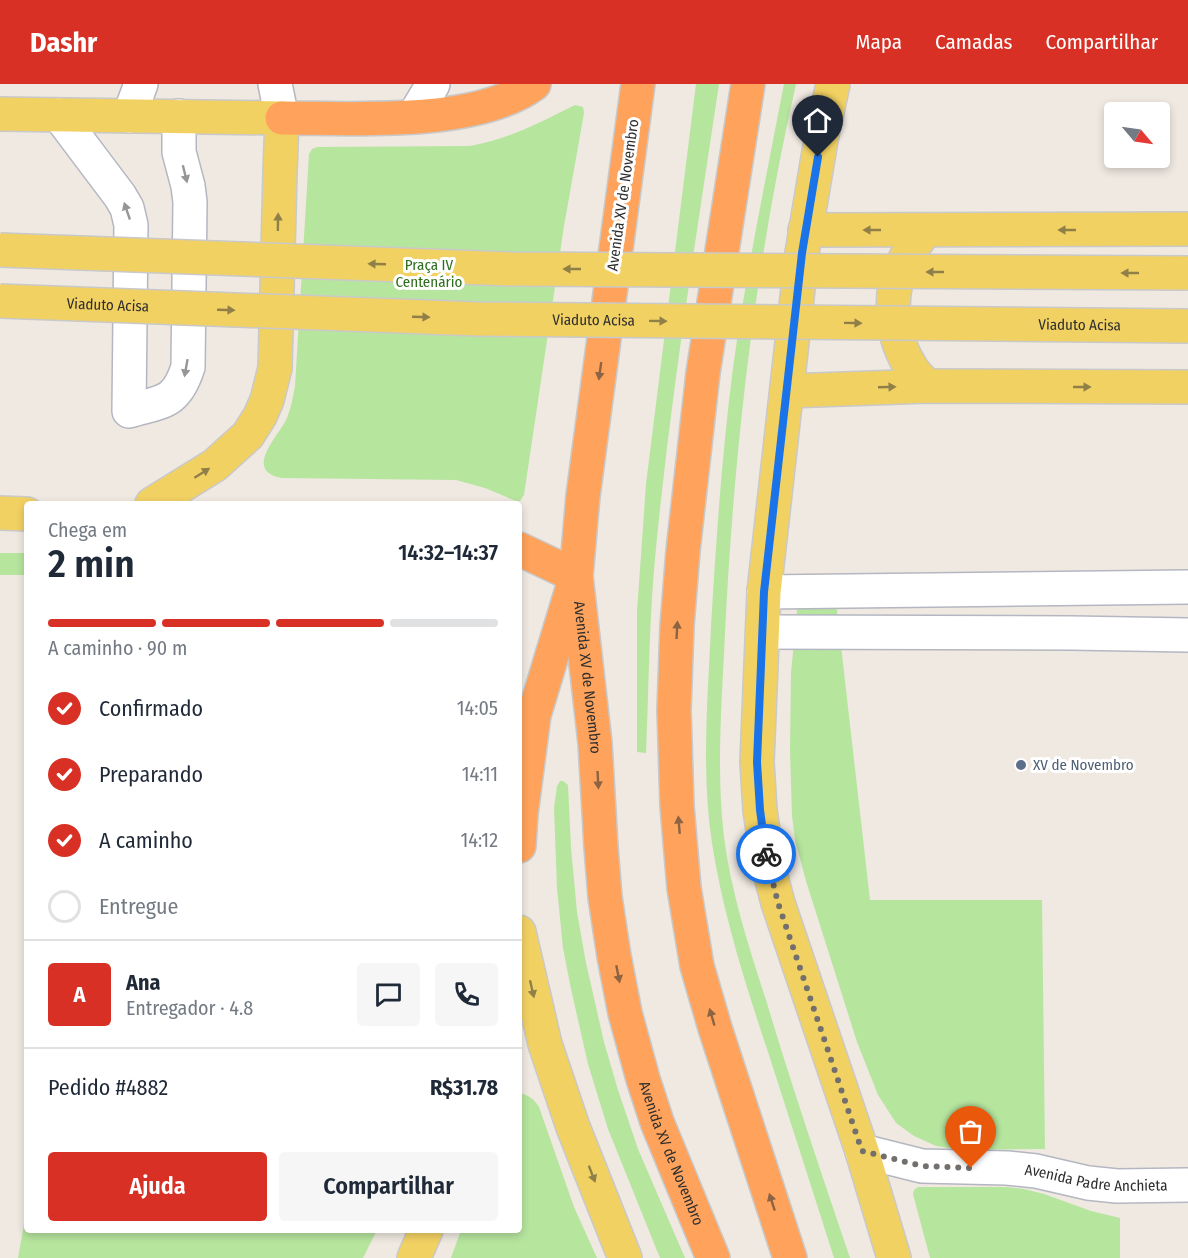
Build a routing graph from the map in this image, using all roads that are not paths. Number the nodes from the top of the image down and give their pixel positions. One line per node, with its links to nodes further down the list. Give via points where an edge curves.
1 (141, 84): 10 (street)
2 (275, 84): 13 (street)
3 (433, 84): 12 (street)
4 (534, 84): 12 (highway, via 511,97 462,112)
5 (638, 84): 28 (highway, Avenida XV de Novembro, one-way to 28, via 583,496)
6 (748, 84): 41 (highway, one-way to 6, via 698,966 684,888 677,795 674,710 683,551 703,373)
7 (833, 84): 15 (main road)
8 (0, 114): 9 (main road)
9 (59, 115): 10 (main road); 11 (street, one-way to 9, via 179,152 190,202 188,367 183,384 170,399 129,411 131,225 127,208)
10 (129, 116): 11 (main road)
11 (180, 116): 13 (main road)
12 (414, 116): 13 (highway)
13 (282, 118): 24 (main road, one-way to 13, via 215,465 248,435 267,400 275,368)
14 (1188, 229): 16 (main road, one-way to 16)
15 (805, 230): 16 (main road, one-way to 15); 23 (main road)
16 (926, 230): 21 (main road, via 901,266 892,309 902,351)
17 (0, 250): 18 (main road, one-way to 17, bridge, via 513,269)
18 (1188, 273)
19 (0, 301): 20 (main road, Viaduto Acisa, one-way to 20, bridge, via 478,319)
20 (1188, 326)
21 (928, 386): 22 (main road, one-way to 22); 23 (main road, one-way to 21)
22 (1188, 387)
23 (787, 391): 30 (main road)
24 (157, 501)
25 (0, 513): 26 (main road)
26 (24, 514)
27 (522, 550): 28 (highway)
28 (576, 576): 33 (highway, via 534,715); 40 (highway, Avenida XV de Novembro, one-way to 40, via 595,743 605,897 614,956 657,1122)
29 (1188, 587): 30 (street)
30 (764, 592): 31 (main road)
31 (763, 632): 32 (street); 35 (main road, via 757,762 768,865)
32 (1188, 635)
33 (522, 806)
34 (522, 945): 39 (main road, one-way to 39, via 545,1044)
35 (862, 1151): 36 (street, Avenida Padre Anchieta, via 922,1166 1007,1168 1117,1186); 42 (main road)
36 (1188, 1185)
37 (425, 1233): 38 (main road)
38 (414, 1258)
39 (625, 1258)
40 (713, 1258)
41 (790, 1258)
42 (894, 1258)

